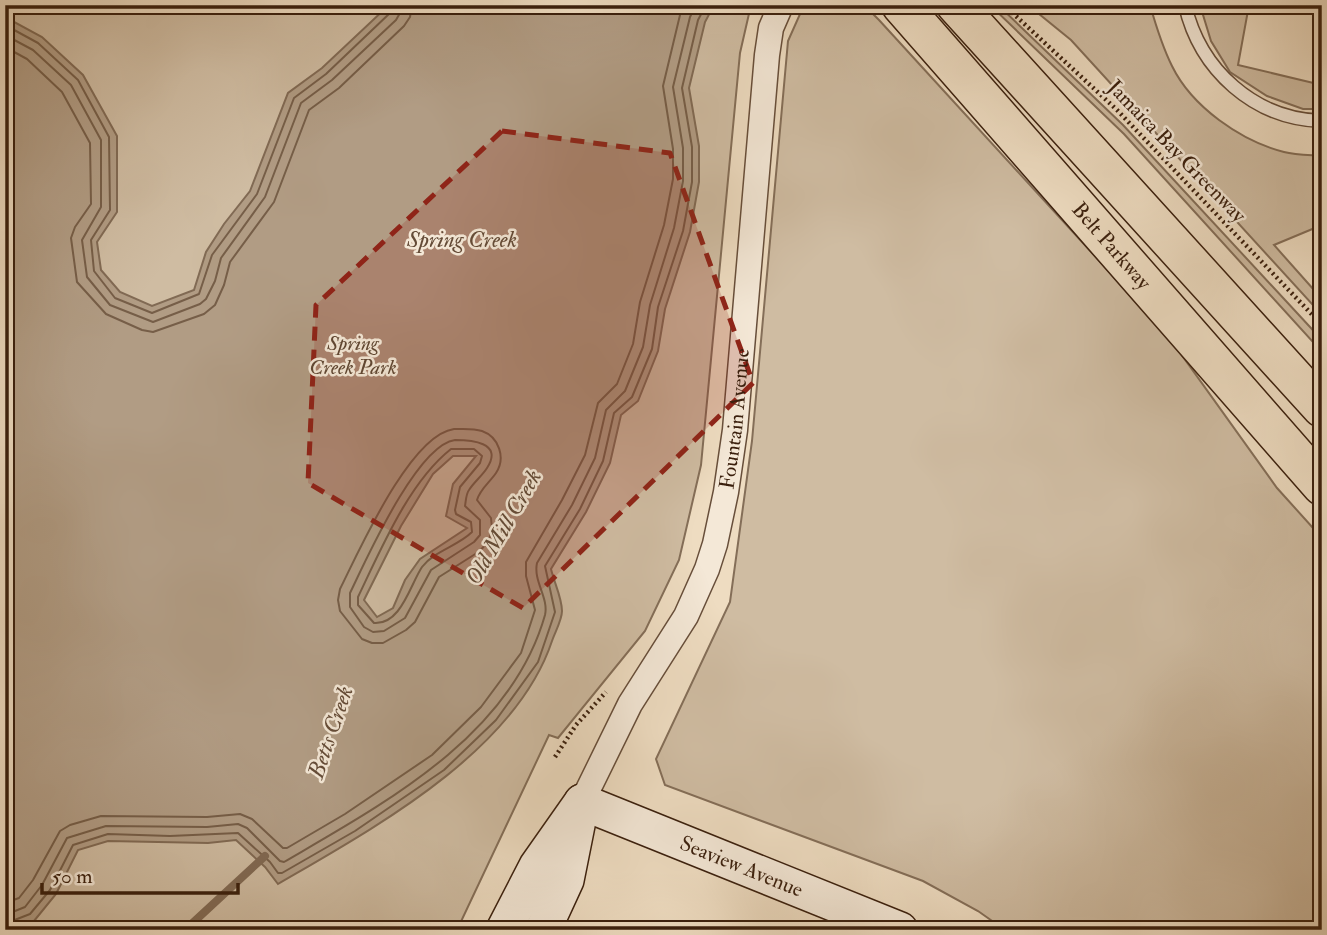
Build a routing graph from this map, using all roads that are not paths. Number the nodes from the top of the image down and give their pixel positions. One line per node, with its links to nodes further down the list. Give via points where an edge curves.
1 (781, 5): 8 (street, Fountain Avenue, via 767,55 735,429 715,544 686,616 630,704)
2 (901, 5): 7 (highway, Belt Parkway)
3 (956, 5): 6 (highway)
4 (1185, 5): 5 (lane, via 1203,53 1230,85 1269,109)
5 (1322, 121)
6 (1318, 403)
7 (1322, 486)
8 (582, 802): 9 (main road, Fountain Avenue, via 537,866); 10 (main road, Fountain Avenue, via 566,880); 11 (main road, Seaview Avenue)
9 (504, 930)
10 (543, 930)
11 (900, 930)

